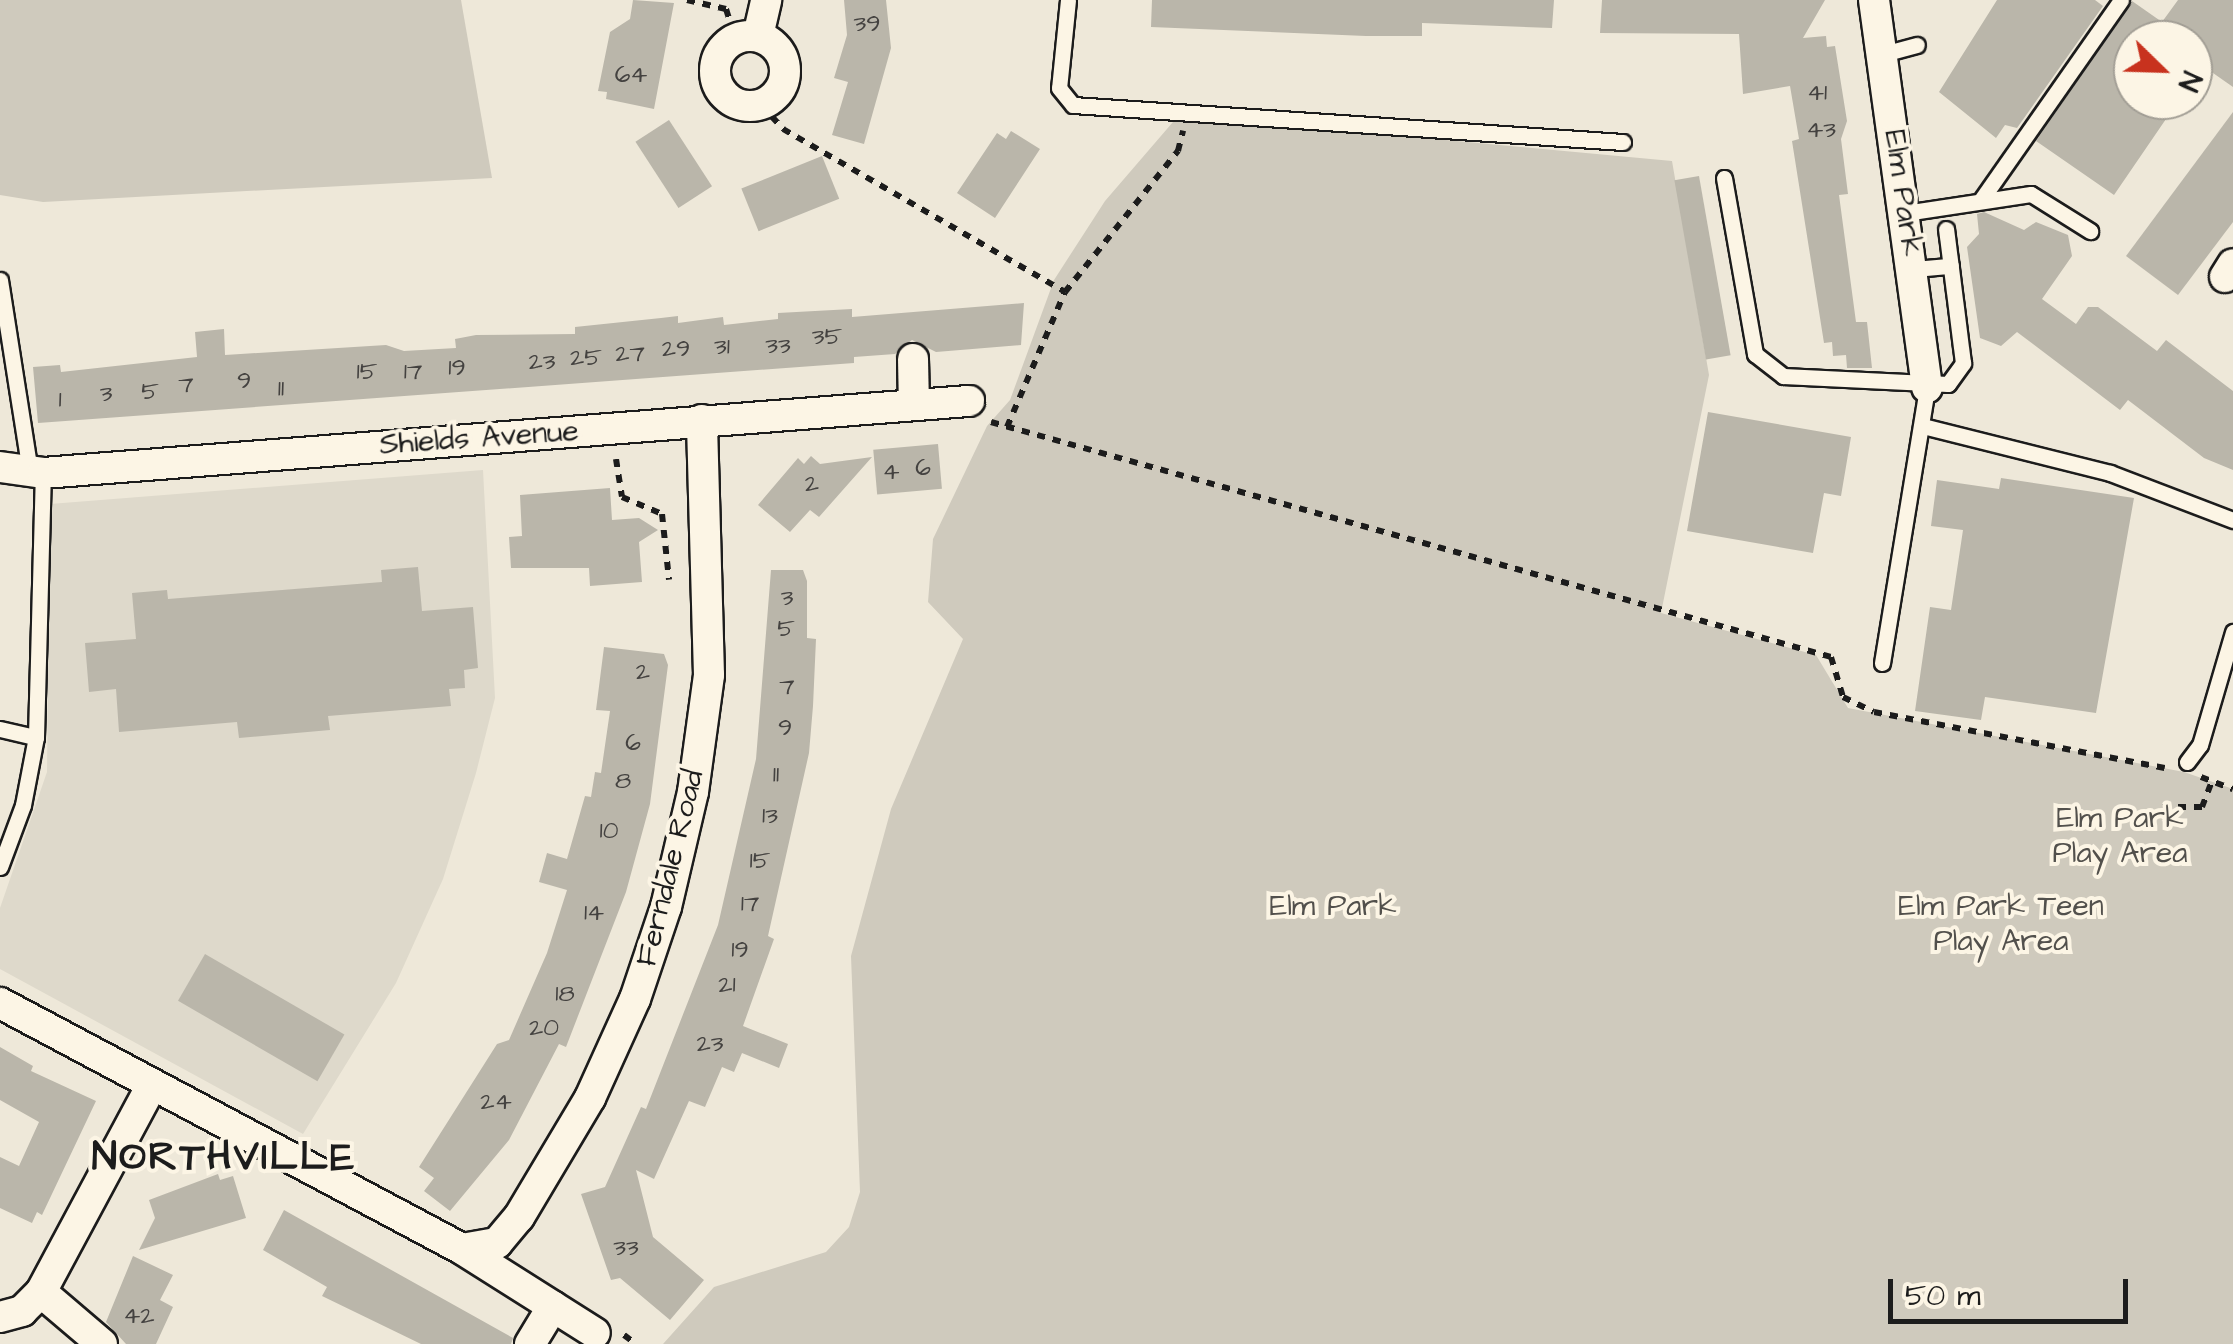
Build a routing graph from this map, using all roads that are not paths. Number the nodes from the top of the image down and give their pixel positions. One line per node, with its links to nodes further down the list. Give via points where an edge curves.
1 (766, 0): 5 (street)
2 (1068, 0): 8 (lane, via 1060,88 1073,105)
3 (1874, 0): 7 (street, Elm Park)
4 (2120, 0): 10 (lane)
5 (747, 37): 5 (street, via 777,48 786,69 780,91 761,105 734,103 717,84 718,57)
6 (1917, 45): 7 (lane)
7 (1883, 54): 11 (street, Elm Park)
8 (1624, 142)
9 (1724, 178): 18 (lane, via 1756,354 1770,370 1828,382)
10 (1981, 200): 11 (lane); 13 (lane, via 2031,194)
11 (1906, 213): 15 (street, Elm Park)
12 (1946, 229): 14 (lane)
13 (2090, 231)
14 (1951, 266): 15 (lane); 18 (lane, via 1963,363 1948,384)
15 (1914, 269): 18 (street, Elm Park)
16 (0, 280): 23 (lane)
17 (912, 359): 20 (street)
18 (1927, 387): 22 (lane)
19 (963, 401): 20 (street, Shields Avenue)
20 (914, 405): 21 (street, Shields Avenue)
21 (702, 420): 23 (street, Shields Avenue); 33 (street, Ferndale Road, via 709,675 693,792 666,907 635,999 590,1098 519,1217 497,1243)
22 (1923, 426): 24 (lane, via 2110,473); 26 (lane)
23 (24, 470): 28 (lane)
24 (2233, 520)
25 (2233, 632): 29 (lane, via 2200,745)
26 (1882, 664)
27 (0, 729): 28 (lane)
28 (36, 737): 30 (lane, via 23,805)
29 (2186, 762)
30 (0, 866)
31 (0, 1003): 32 (street)
32 (150, 1087): 33 (street); 34 (street)
33 (462, 1248): 35 (street)
34 (42, 1292): 36 (street, via 22,1312); 38 (street)
35 (554, 1306): 37 (street); 39 (street)
36 (0, 1317)
37 (594, 1333)
38 (102, 1344)
39 (530, 1344)

